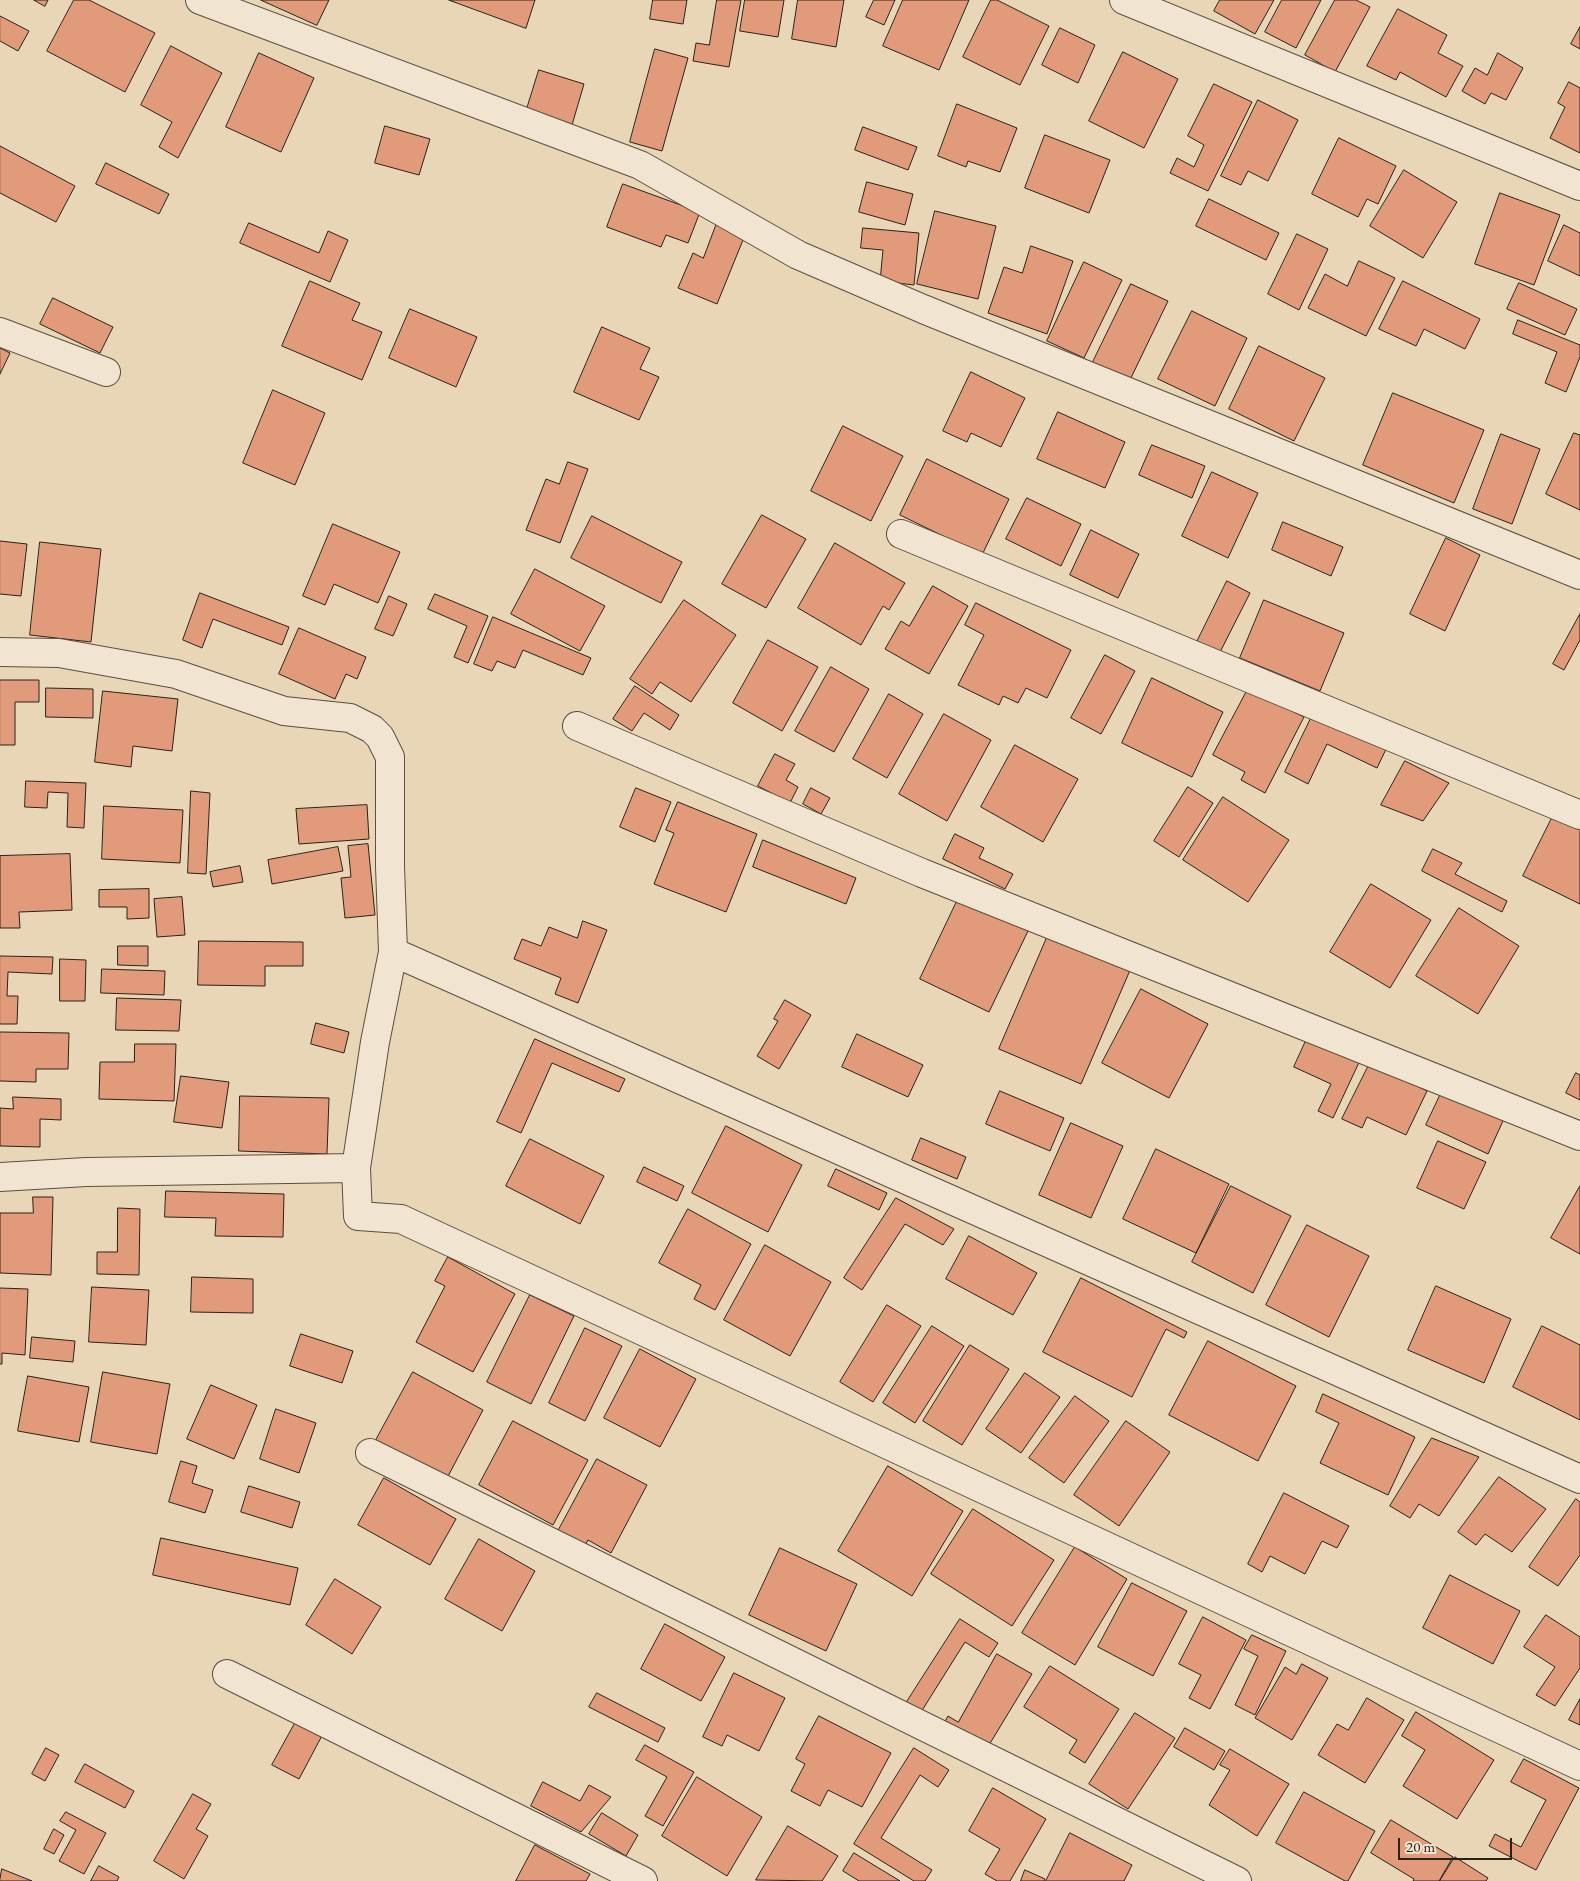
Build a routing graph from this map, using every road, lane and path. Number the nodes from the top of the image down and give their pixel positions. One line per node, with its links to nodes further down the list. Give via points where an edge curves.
1 (200, 0): 7 (street, via 640,165 798,255 923,309)
2 (1124, 0): 3 (street)
3 (1580, 186)
4 (0, 332): 5 (street)
5 (106, 372)
6 (901, 534): 10 (street)
7 (1580, 575)
8 (0, 652): 11 (street, via 59,653 176,674 284,711 350,718 372,729 390,757)
9 (578, 726): 12 (street, via 922,873)
10 (1580, 815)
11 (393, 952): 13 (street, via 375,1042); 16 (street)
12 (1580, 1136)
13 (356, 1168): 14 (street, via 86,1172); 18 (street, via 358,1216 401,1219)
14 (0, 1177)
15 (370, 1453): 20 (street)
16 (1580, 1478)
17 (227, 1674): 19 (street)
18 (1580, 1766)
19 (643, 1881)
20 (1237, 1881)

